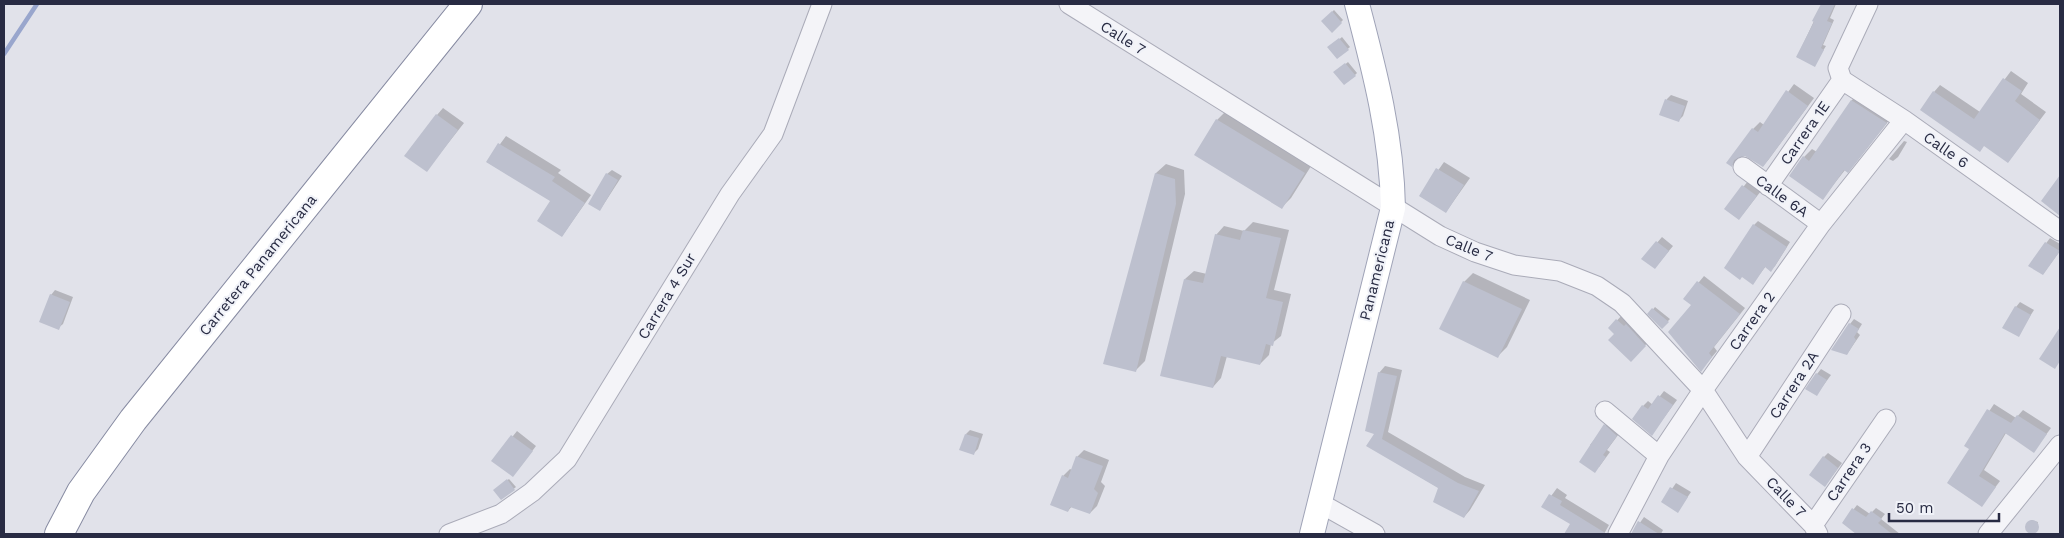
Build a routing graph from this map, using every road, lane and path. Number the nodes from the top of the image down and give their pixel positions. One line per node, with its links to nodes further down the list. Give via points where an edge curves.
1 (468, 4): 22 (highway, Carretera Panamericana, via 133,420 81,492)
2 (822, 4): 23 (street, Carrera 4 Sur, via 773,134 730,194 567,459 532,492 501,514)
3 (1069, 4): 10 (street, Calle 7)
4 (1357, 4): 10 (main road, Panamericana, via 1379,88 1393,172)
5 (1868, 4): 6 (street, Carrera 1E)
6 (1840, 74): 7 (street, Calle 6); 9 (street, Carrera 1E)
7 (1904, 120): 11 (street, Carrera 2); 12 (street, Calle 6)
8 (1742, 167): 9 (street, Calle 6A)
9 (1768, 186): 11 (street, Calle 6A)
10 (1393, 208): 14 (street, Calle 7, via 1475,252 1514,265 1559,271 1597,286 1622,303); 20 (main road, Panamericana)
11 (1821, 224): 14 (street, Carrera 2)
12 (2060, 230)
13 (1841, 314): 19 (street, Carrera 2A)
14 (1703, 390): 18 (street, Carrera 2); 19 (street, Calle 7)
15 (1605, 411): 18 (street)
16 (1886, 419): 21 (street, Carrera 3)
17 (2060, 445): 27 (street)
18 (1659, 456): 26 (street, Carrera 2)
19 (1748, 457): 21 (street, Calle 7)
20 (1318, 502): 24 (main road, Panamericana); 25 (street)
21 (1816, 530)
22 (59, 534)
23 (449, 534)
24 (1312, 534)
25 (1375, 534)
26 (1618, 534)
27 (1988, 534)

